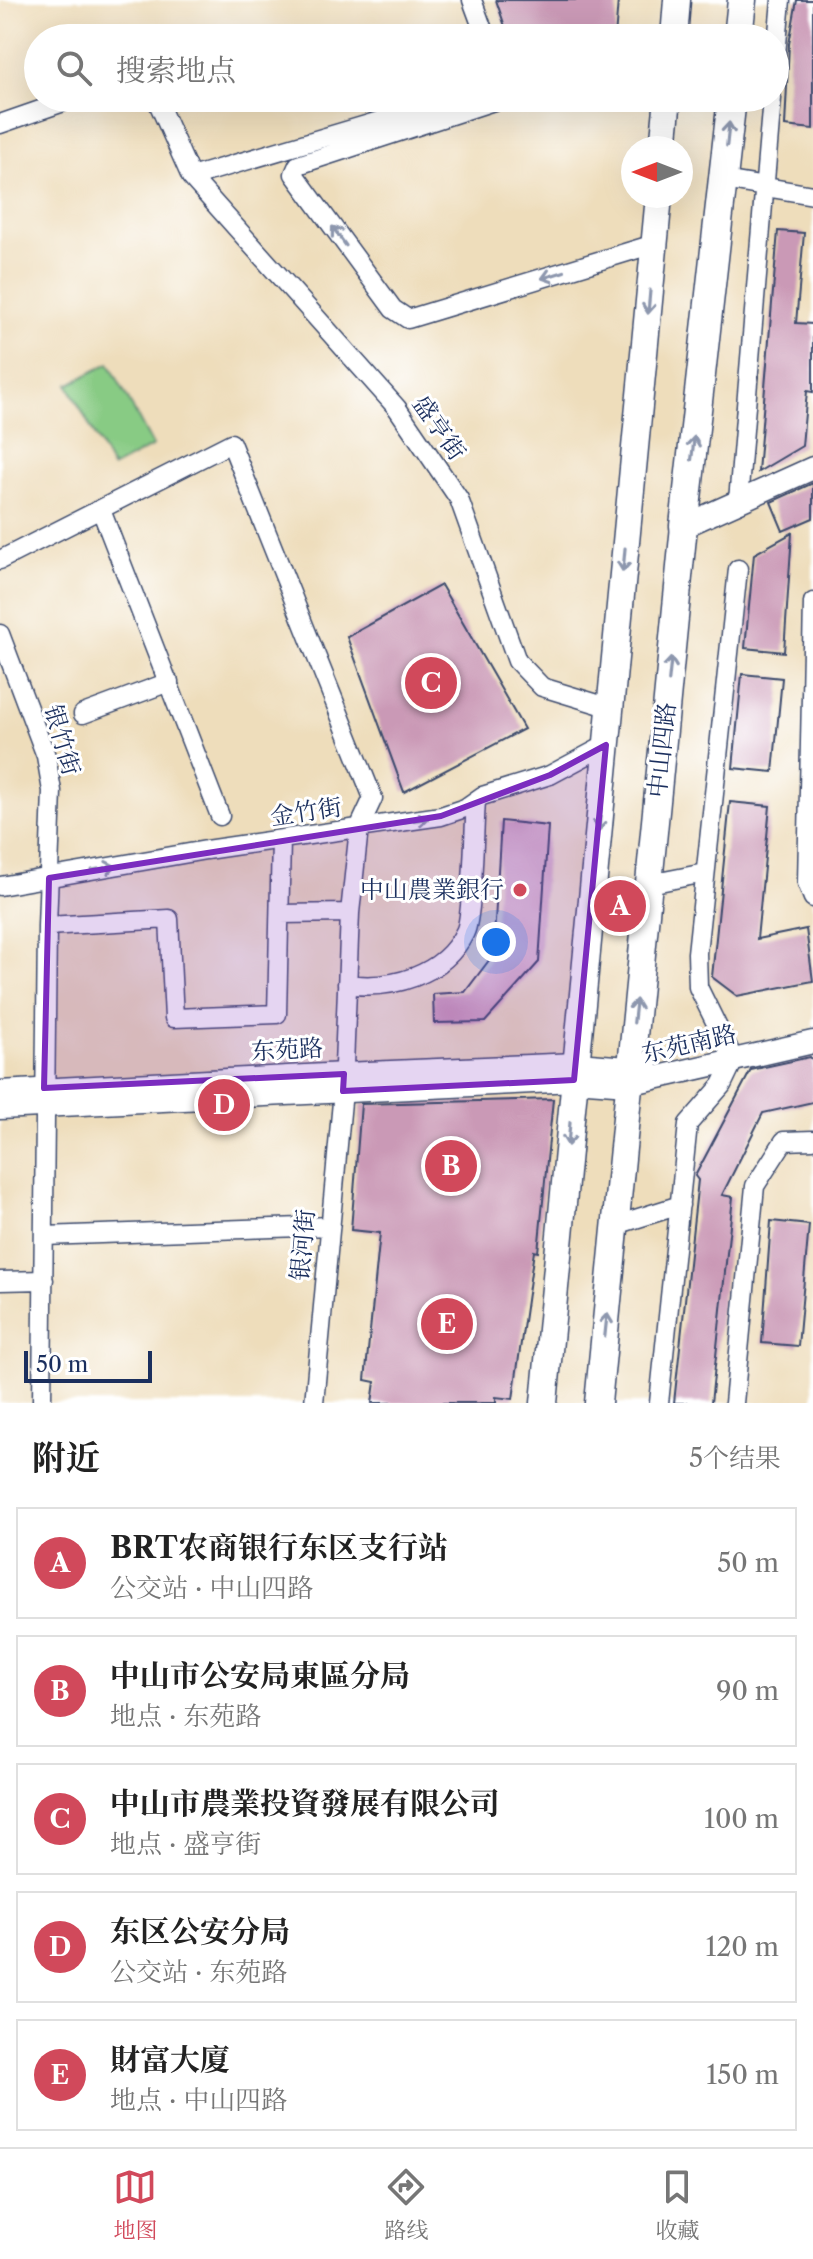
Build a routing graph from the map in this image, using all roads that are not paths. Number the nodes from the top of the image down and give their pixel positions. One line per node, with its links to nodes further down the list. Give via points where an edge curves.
1 (472, 0): 5 (street)
2 (677, 0): 6 (main road)
3 (742, 0): 7 (main road)
4 (781, 0): 8 (street)
5 (481, 24)
6 (675, 24)
7 (739, 24)
8 (779, 24)
9 (35, 112): 16 (street)
10 (162, 112): 18 (street, 盛亨街)
11 (410, 112): 18 (street)
12 (460, 112): 23 (street, one-way to 12, via 408,319 393,309 294,174 298,165)
13 (667, 112): 17 (main road)
14 (731, 112): 19 (main road, 中山四路, one-way to 14)
15 (771, 112): 20 (street)
16 (0, 124)
17 (664, 136)
18 (191, 177): 33 (street, 盛亨街, via 397,408 459,499 517,661 542,687)
19 (724, 180): 20 (street); 27 (main road, 中山四路, one-way to 19)
20 (765, 189): 21 (street); 25 (street)
21 (813, 195)
22 (658, 208): 23 (main road)
23 (654, 244): 33 (main road, one-way to 33)
24 (813, 468): 25 (street)
25 (738, 501): 27 (street)
26 (101, 510): 28 (street); 32 (street); 39 (street, 银河街, via 231,443 373,798)
27 (684, 526): 43 (main road, 中山四路, one-way to 27)
28 (0, 560)
29 (738, 569): 41 (street)
30 (813, 602): 35 (street)
31 (0, 634): 42 (street, 银竹街, via 46,756 52,791)
32 (169, 682): 34 (street); 38 (street)
33 (611, 708): 36 (main road)
34 (83, 714)
35 (811, 741): 45 (street, via 807,883)
36 (606, 745): 37 (street, 金竹街, via 550,775); 53 (main road, one-way to 53)
37 (476, 801): 39 (street, 金竹街, one-way to 37, via 441,816); 49 (street, via 466,930 429,970 405,981)
38 (220, 816)
39 (359, 828): 40 (street, 金竹街); 46 (street, 银河街)
40 (281, 840): 42 (street, 金竹街, one-way to 40); 47 (street)
41 (705, 873): 43 (street); 52 (street, via 698,987)
42 (49, 878): 44 (street, 金竹街); 48 (street, 银竹街)
43 (649, 884): 54 (main road, 中山四路, one-way to 43)
44 (0, 886)
45 (813, 898)
46 (350, 913): 47 (street); 49 (street, 银河街)
47 (280, 914): 48 (street, via 277,1014 174,1018 169,919)
48 (47, 926): 57 (street, 银竹街)
49 (347, 984): 55 (street, 银河街)
50 (813, 1029): 52 (street, 东苑南路)
51 (813, 1042): 52 (street, 东苑南路)
52 (731, 1054): 54 (street, 东苑南路); 60 (street, via 722,1085 688,1124)
53 (576, 1072): 54 (street, 东苑南路); 55 (street, 东苑路); 68 (main road, one-way to 68)
54 (628, 1076): 61 (main road, 中山四路)
55 (343, 1082): 57 (street, 东苑路); 62 (street, 银河街)
56 (0, 1092): 57 (street, 东苑路)
57 (45, 1096): 58 (street, 东苑路); 63 (street, 银竹街)
58 (0, 1108)
59 (813, 1140): 71 (street, via 784,1141 755,1186)
60 (680, 1205): 61 (street); 70 (street)
61 (616, 1225): 69 (main road, 中山四路, one-way to 61)
62 (329, 1226): 63 (street); 67 (street, 银河街)
63 (44, 1236): 64 (street, 银竹街)
64 (44, 1280): 65 (street); 66 (street, 银竹街)
65 (0, 1281)
66 (42, 1403)
67 (314, 1403)
68 (544, 1403)
69 (598, 1403)
70 (659, 1403)
71 (734, 1403)

